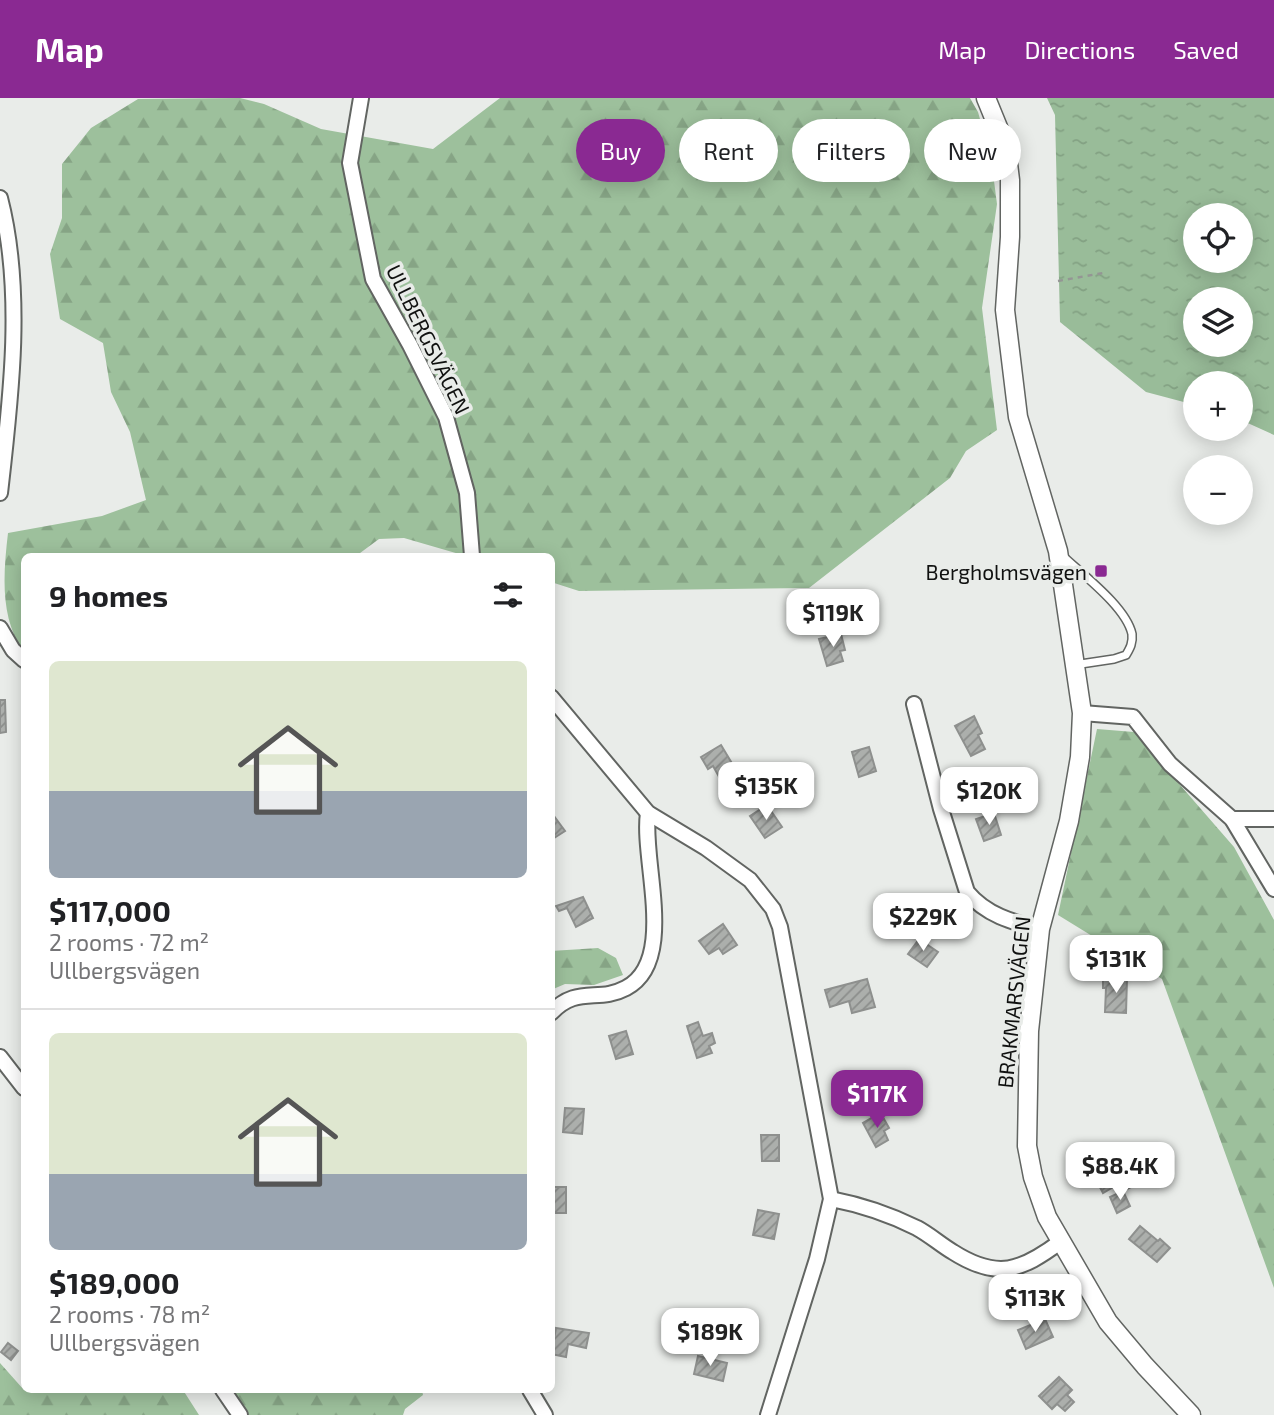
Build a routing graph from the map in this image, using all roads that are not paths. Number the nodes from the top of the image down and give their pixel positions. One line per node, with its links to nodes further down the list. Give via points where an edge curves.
1 (361, 98): 6 (street, ULLBERGSVÄGEN, via 350,163 373,279 446,418 467,493)
2 (986, 98): 5 (street, BRAKMARSVÄGEN, via 1006,147 1010,180 1005,310 1018,417)
3 (0, 198): 4 (street, via 8,229 14,309)
4 (0, 493)
5 (1058, 551): 9 (street, BRAKMARSVÄGEN); 9 (lane, via 1124,615 1132,633 1126,655)
6 (472, 553)
7 (0, 628): 8 (street)
8 (21, 657)
9 (1074, 665): 12 (street, BRAKMARSVÄGEN)
10 (555, 702): 13 (street)
11 (915, 704): 17 (street, via 967,892 1007,921)
12 (1082, 713): 14 (street, via 1133,718 1170,764); 17 (street, BRAKMARSVÄGEN, via 1069,821)
13 (648, 813): 18 (street, via 645,830 656,923 647,965 626,989 571,997); 21 (street, via 750,880 773,909)
14 (1232, 819): 15 (street); 16 (street)
15 (1274, 820)
16 (1274, 889)
17 (1040, 929): 22 (street, BRAKMARSVÄGEN, via 1029,1031 1027,1146 1032,1177)
18 (555, 1010)
19 (0, 1056): 20 (street)
20 (21, 1084)
21 (831, 1199): 22 (street, via 879,1210 984,1268 1021,1267); 27 (street)
22 (1060, 1242): 28 (street, BRAKMARSVÄGEN, via 1108,1322)
23 (225, 1393): 25 (street)
24 (532, 1393): 26 (street)
25 (240, 1415)
26 (545, 1415)
27 (768, 1415)
28 (1191, 1415)

